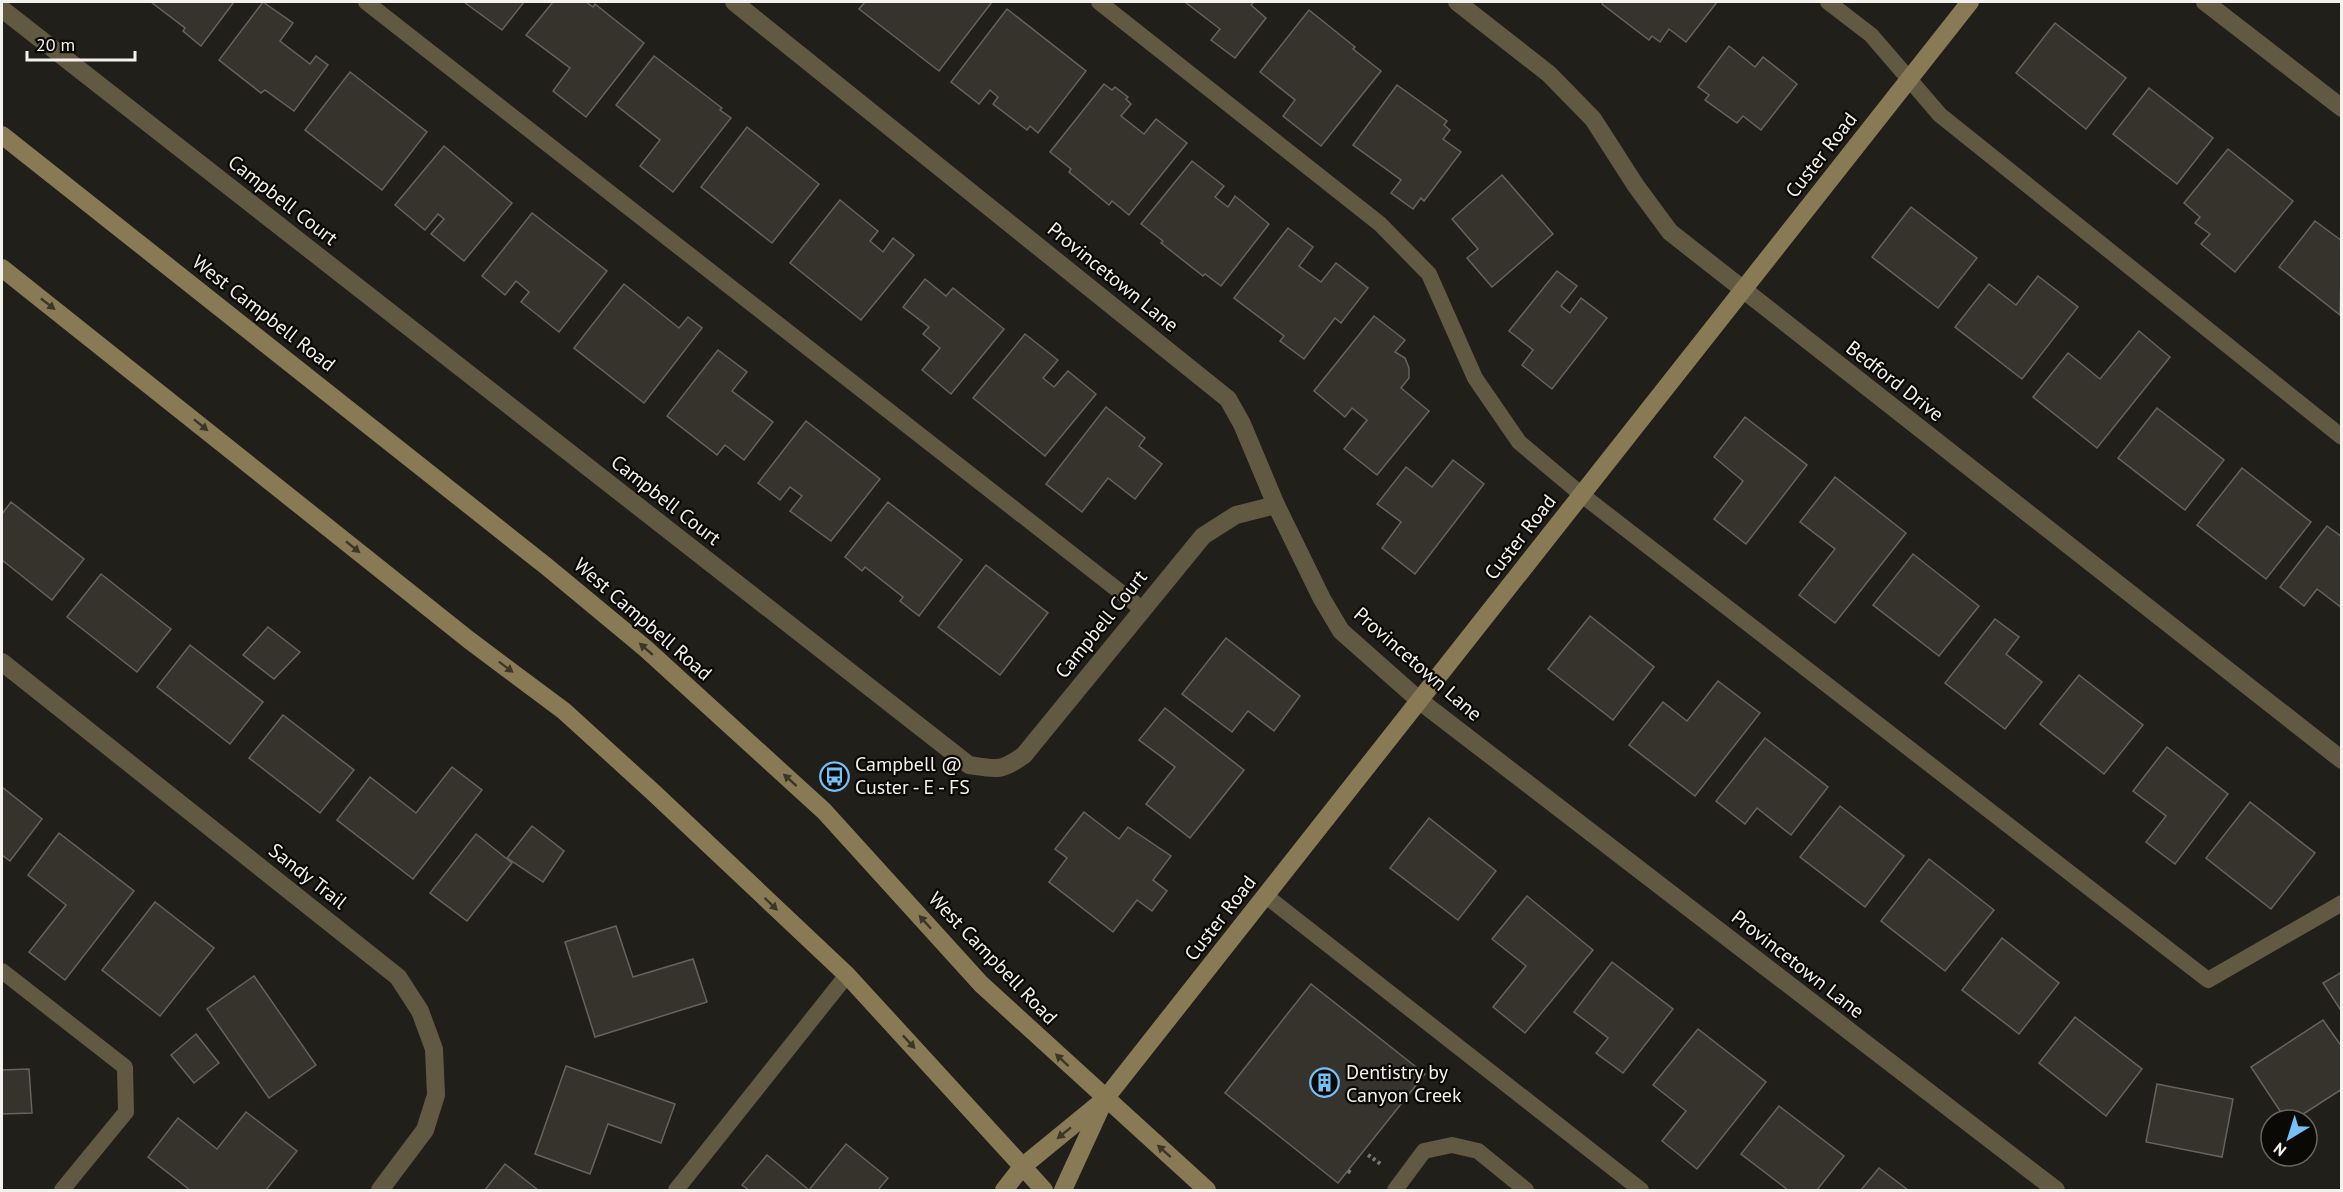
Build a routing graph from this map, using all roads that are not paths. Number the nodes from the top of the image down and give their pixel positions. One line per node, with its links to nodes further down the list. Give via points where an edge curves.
1 (366, 2): 17 (lane)
2 (734, 2): 16 (street, Provincetown Lane, via 1228,399)
3 (1099, 2): 15 (lane, via 1380,224 1429,274 1475,378 1500,415 1519,442)
4 (1457, 2): 13 (street, Bedford Drive, via 1549,74 1593,119 1670,232)
5 (1828, 2): 9 (lane, via 1871,35)
6 (1970, 2): 9 (main road, Custer Road)
7 (2205, 2): 10 (street)
8 (2, 9): 17 (street, Campbell Court, via 969,765 998,769 1024,755)
9 (1910, 78): 13 (main road, Custer Road); 14 (lane, via 1940,115)
10 (2342, 108)
11 (2, 135): 25 (main road, West Campbell Road, one-way to 11, via 981,984 824,811 645,648)
12 (2, 268): 24 (main road, one-way to 24, via 564,711)
13 (1743, 290): 15 (main road, Custer Road); 20 (street, Bedford Drive)
14 (2342, 437)
15 (1582, 495): 19 (main road, Custer Road); 22 (lane, via 2208,980)
16 (1276, 505): 17 (street, Campbell Court, via 1236,515 1203,536); 19 (street, Provincetown Lane, via 1341,631)
17 (1142, 609)
18 (2, 662): 28 (street, Sandy Trail, via 398,977 420,1011 434,1049 436,1095 425,1130)
19 (1419, 701): 21 (main road, Custer Road); 37 (street, Provincetown Lane)
20 (2342, 760)
21 (1266, 896): 25 (main road, Custer Road); 36 (lane)
22 (2342, 903)
23 (2, 971): 27 (lane, via 125,1067 126,1112)
24 (847, 975): 26 (main road, one-way to 26); 29 (lane)
25 (1106, 1099): 26 (main road, one-way to 26); 32 (main road); 33 (main road, West Campbell Road, one-way to 25)
26 (1022, 1167): 30 (main road); 31 (main road)
27 (62, 1191)
28 (380, 1191)
29 (676, 1191)
30 (1004, 1191)
31 (1044, 1191)
32 (1063, 1191)
33 (1207, 1191)
34 (1395, 1191): 35 (lane, via 1424,1151 1452,1144 1478,1151)
35 (1526, 1191)
36 (1641, 1191)
37 (2056, 1191)

